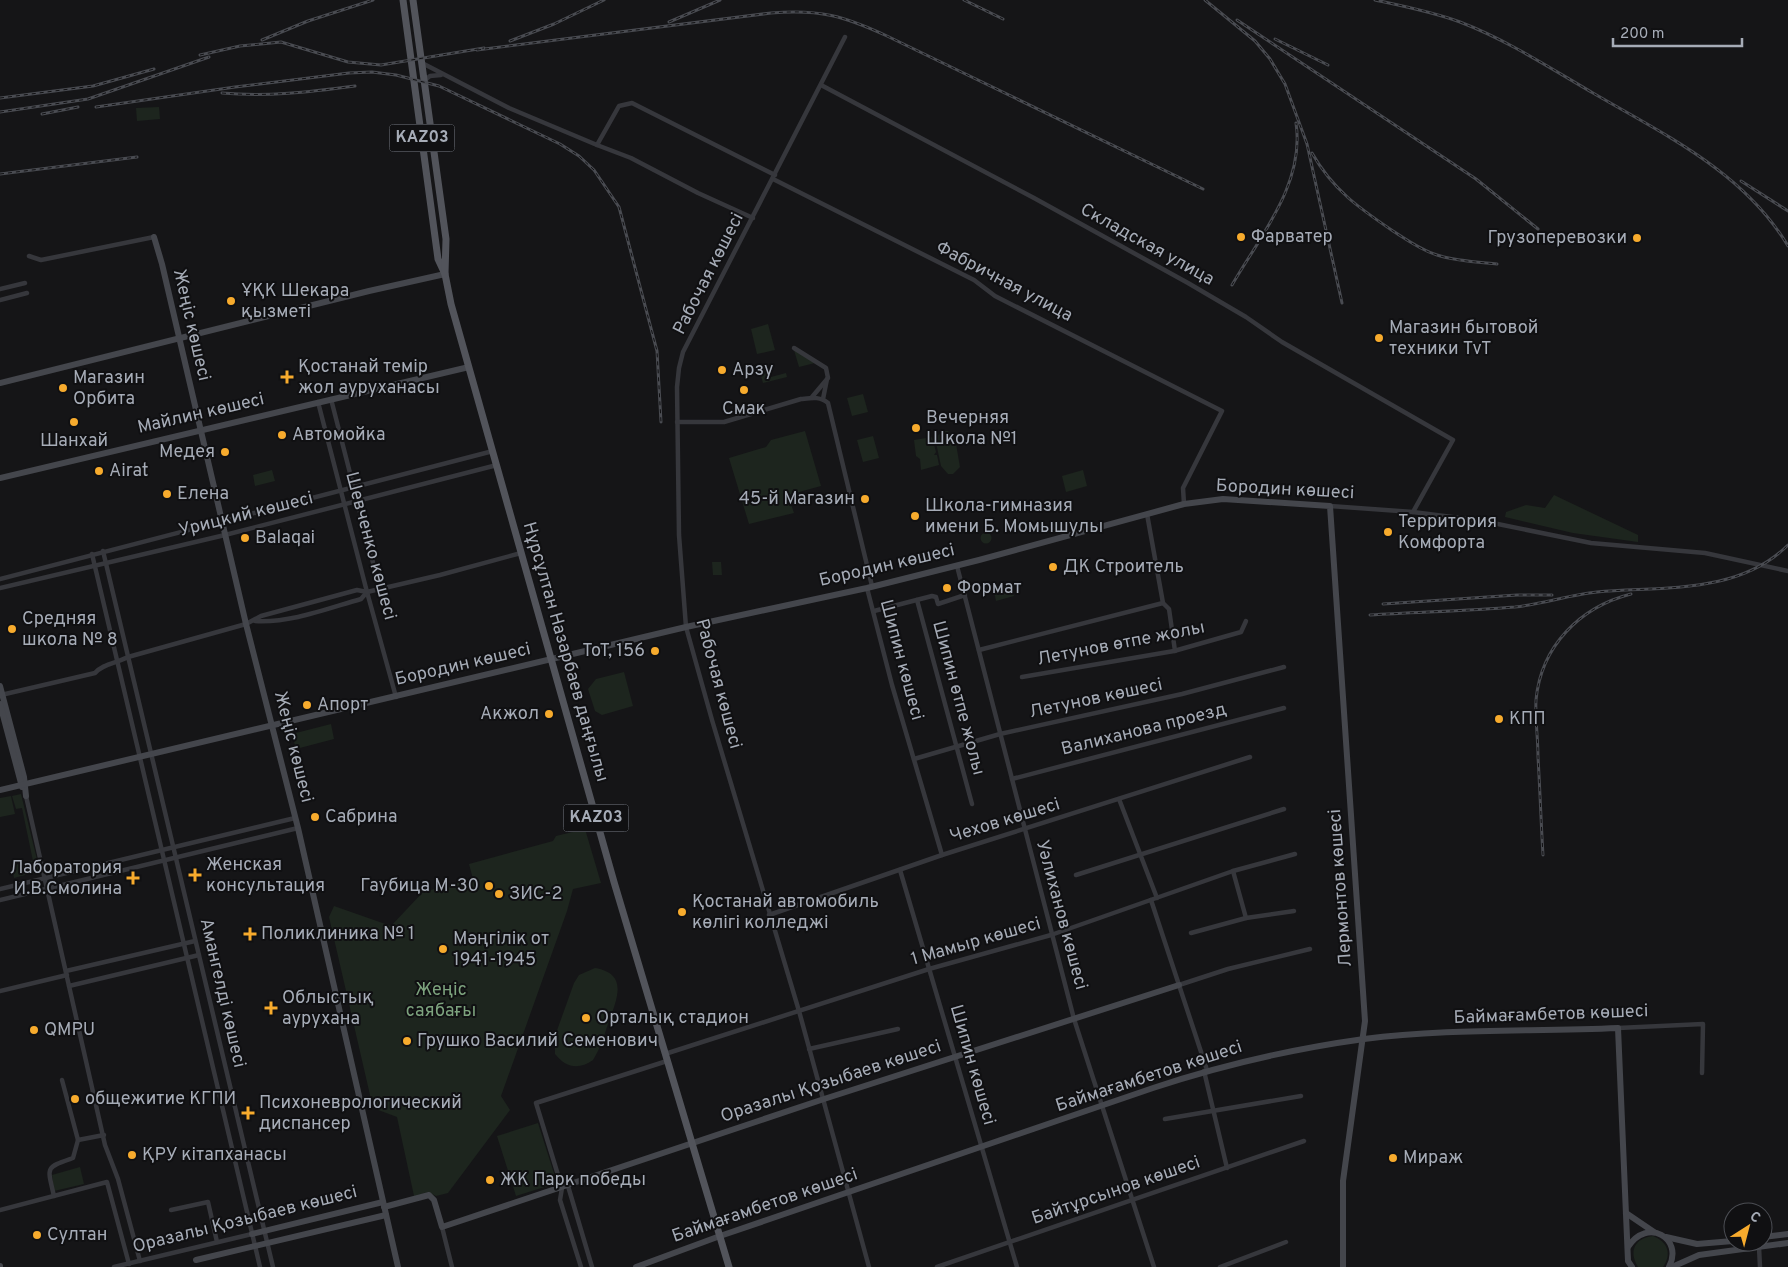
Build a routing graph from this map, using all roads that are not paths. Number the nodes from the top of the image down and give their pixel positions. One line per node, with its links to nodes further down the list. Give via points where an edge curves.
1 (404, 0): 13 (main road, Нұрсұлтан Назарбаев даңғылы / KАZ03, via 435,241)
2 (413, 0): 4 (main road, Нұрсұлтан Назарбаев даңғылы / KАZ03)
3 (846, 37): 7 (street, Рабочая көшесі)
4 (422, 63): 5 (street); 6 (main road, Нұрсұлтан Назарбаев даңғылы / KАZ03)
5 (445, 76): 6 (street, via 430,76); 8 (street, via 509,108)
6 (425, 80): 13 (main road, Нұрсұлтан Назарбаев даңғылы / KАZ03, via 446,239)
7 (821, 85): 9 (street, Рабочая көшесі); 38 (street, Складская улица, via 1188,283 1298,352 1453,440)
8 (597, 145): 9 (street, Фабричная улица, via 619,106 632,103); 10 (street, via 632,158)
9 (774, 177): 10 (street, Рабочая көшесі); 35 (street, Фабричная улица, via 974,280 995,296 1222,411 1183,488)
10 (753, 218): 27 (street, Рабочая көшесі, via 683,352 677,387)
11 (154, 236): 12 (street, via 41,260); 18 (street, Жеңіс көшесі)
12 (29, 256)
13 (445, 274): 18 (street); 20 (main road, Нұрсұлтан Назарбаев даңғылы / KАZ03)
14 (25, 282): 15 (street)
15 (0, 289)
16 (27, 292): 17 (street)
17 (0, 300)
18 (178, 338): 22 (street); 28 (street, Жеңіс көшесі)
19 (794, 348): 21 (street, via 826,368)
20 (469, 366): 24 (street, Майлин көшесі); 29 (main road, Нұрсұлтан Назарбаев даңғылы / KАZ03)
21 (828, 378): 23 (street); 25 (street)
22 (0, 383)
23 (812, 397): 25 (street); 27 (street, via 724,422)
24 (331, 398): 26 (street, Майлин көшесі); 32 (street, Шевченко көшесі)
25 (823, 399): 50 (street, Шипин көшесі, via 828,404)
26 (318, 402): 28 (street, Майлин көшесі); 33 (street, Шевченко көшесі)
27 (677, 422): 61 (street, Рабочая көшесі, via 679,536)
28 (200, 429): 31 (street, Майлин көшесі); 40 (street, Жеңіс көшесі)
29 (492, 451): 30 (main road, Нұрсұлтан Назарбаев даңғылы / KАZ03); 32 (street, Урицкий көшесі)
30 (497, 466): 34 (street, Урицкий көшесі); 43 (main road, Нұрсұлтан Назарбаев даңғылы / KАZ03)
31 (0, 478)
32 (353, 487): 33 (street, Урицкий көшесі); 34 (street, Шевченко көшесі)
33 (340, 490): 36 (street, Шевченко көшесі); 40 (street, Урицкий көшесі)
34 (357, 502): 36 (street, Урицкий көшесі); 52 (street, Шевченко көшесі)
35 (1184, 504): 37 (street, Бородин көшесі, via 1223,499); 39 (street, Бородин көшесі)
36 (344, 505): 41 (street, Урицкий көшесі); 53 (street, Шевченко көшесі)
37 (1330, 506): 38 (street, Бородин көшесі); 128 (street, Лермонтов көшесі)
38 (1413, 512): 48 (street, Бородин көшесі, via 1484,520 1591,543 1705,553)
39 (1147, 514): 47 (street, Бородин көшесі); 56 (street)
40 (222, 522): 41 (street, Жеңіс көшесі); 42 (street, Урицкий көшесі)
41 (225, 535): 45 (street, Урицкий көшесі); 60 (street, Жеңіс көшесі)
42 (103, 551): 44 (street, Урицкий көшесі); 45 (street, Амангелді көшесі)
43 (521, 553): 52 (street); 65 (main road, Нұрсұлтан Назарбаев даңғылы / KАZ03)
44 (92, 554): 46 (street, Амангелді көшесі); 49 (street, Урицкий көшесі)
45 (106, 563): 46 (street, Урицкий көшесі); 64 (street, Амангелді көшесі)
46 (95, 566): 51 (street, Урицкий көшесі); 66 (street, Амангелді көшесі)
47 (957, 566): 50 (street, Бородин көшесі); 54 (street, Уәлиханов көшесі)
48 (1788, 571)
49 (0, 579)
50 (870, 587): 57 (street, Шипин көшесі); 61 (street, Бородин көшесі)
51 (0, 588)
52 (380, 590): 53 (street)
53 (367, 592): 58 (street, via 357,590 261,616); 58 (street, via 361,599 296,618); 71 (street, Шевченко көшесі)
54 (965, 595): 55 (street, via 938,604 934,596); 62 (street, Уәлиханов көшесі)
55 (917, 600): 57 (street); 76 (street, Шипин өтпе жолы)
56 (1163, 603): 62 (street); 63 (street, via 1168,609)
57 (874, 611): 80 (street, Шипин көшесі)
58 (255, 621): 60 (street)
59 (1246, 621): 63 (street, Летунов өтпе жолы, via 1241,632)
60 (246, 624): 64 (street); 74 (street, Жеңіс көшесі)
61 (686, 627): 65 (street, Бородин көшесі); 110 (street, Рабочая көшесі)
62 (979, 650): 75 (street, Уәлиханов көшесі)
63 (1175, 651): 68 (street, Летунов өтпе жолы)
64 (128, 657): 66 (street); 77 (street, Амангелді көшесі)
65 (552, 660): 71 (street, Бородин көшесі); 130 (main road, Нұрсұлтан Назарбаев даңғылы / KАZ03)
66 (118, 662): 70 (street, via 99,667 95,673); 79 (street, Амангелді көшесі)
67 (1284, 667): 75 (street, Летунов көшесі, via 1182,694)
68 (1022, 677)
69 (0, 686): 70 (street)
70 (1, 695): 82 (street)
71 (396, 697): 74 (street, Бородин көшесі)
72 (0, 704): 82 (street)
73 (1284, 708): 81 (street, Валиханова проезд)
74 (271, 726): 77 (street, Бородин көшесі); 88 (street, Жеңіс көшесі)
75 (1000, 734): 76 (street, Летунов көшесі); 81 (street, Уәлиханов көшесі)
76 (956, 746): 80 (street, Летунов көшесі); 86 (street, Шипин өтпе жолы)
77 (151, 754): 79 (street, Бородин көшесі); 91 (street, Амангелді көшесі)
78 (1250, 756): 85 (street, Чехов көшесі)
79 (140, 757): 82 (street, Бородин көшесі); 92 (street, Амангелді көшесі)
80 (914, 759): 93 (street, Шипин көшесі)
81 (1012, 779): 90 (street, Уәлиханов көшесі)
82 (23, 784): 83 (street, Бородин көшесі); 84 (street)
83 (0, 790)
84 (26, 796): 103 (street)
85 (1119, 799): 90 (street, Чехов көшесі); 95 (street)
86 (972, 804)
87 (1284, 809): 95 (street)
88 (295, 818): 89 (street, Жеңіс көшесі); 91 (street)
89 (298, 828): 96 (street); 151 (street, Жеңіс көшесі)
90 (1024, 829): 93 (street, Чехов көшесі); 113 (street, Уәлиханов көшесі)
91 (173, 846): 92 (street); 96 (street, Амангелді көшесі)
92 (162, 849): 97 (street, Амангелді көшесі); 98 (street)
93 (942, 854): 99 (street, Чехов көшесі)
94 (1295, 854): 100 (street, 1 Мамыр көшесі)
95 (1139, 856): 101 (street); 106 (street)
96 (175, 857): 97 (street); 114 (street, Амангелді көшесі)
97 (164, 860): 102 (street); 115 (street, Амангелді көшесі)
98 (93, 866): 102 (street); 103 (street)
99 (900, 870): 110 (street, Чехов көшесі); 119 (street, Шипин көшесі)
100 (1234, 871): 106 (street, 1 Мамыр көшесі); 111 (street)
101 (1076, 875)
102 (95, 877): 104 (street)
103 (46, 878): 104 (street); 105 (street)
104 (48, 888): 107 (street); 120 (street)
105 (0, 889)
106 (1157, 898): 108 (street, 1 Мамыр көшесі)
107 (0, 900)
108 (1151, 900): 113 (street, 1 Мамыр көшесі); 121 (street)
109 (1294, 911): 111 (street)
110 (769, 915): 124 (street, Рабочая көшесі)
111 (1246, 918): 112 (street)
112 (1191, 934)
113 (1051, 935): 119 (street, 1 Мамыр көшесі); 125 (street, Уәлиханов көшесі)
114 (195, 941): 115 (street); 117 (street, Амангелді көшесі)
115 (184, 944): 118 (street, Амангелді көшесі); 120 (street)
116 (1310, 949): 121 (street, Оразалы Қозыбаев көшесі, via 1228,968)
117 (198, 955): 118 (street); 157 (street, Амангелді көшесі)
118 (187, 957): 122 (street); 159 (street, Амангелді көшесі)
119 (929, 969): 124 (street, 1 Мамыр көшесі); 131 (street, Шипин көшесі)
120 (66, 973): 122 (street); 123 (street)
121 (1179, 985): 125 (street, Оразалы Қозыбаев көшесі); 133 (street)
122 (69, 986): 141 (street)
123 (0, 991)
124 (799, 1011): 129 (street, Рабочая көшесі); 130 (street, 1 Мамыр көшесі)
125 (1074, 1019): 131 (street, Оразалы Қозыбаев көшесі); 138 (street, Уәлиханов көшесі)
126 (1618, 1028): 128 (street, Баймағамбетов көшесі, via 1437,1033); 134 (street, Баймағамбетов көшесі, via 1703,1024); 154 (street)
127 (898, 1029): 129 (street)
128 (1364, 1039): 133 (street, Баймағамбетов көшесі, via 1246,1060); 193 (street, Лермонтов көшесі, via 1343,1181)
129 (809, 1049): 137 (street, Рабочая көшесі)
130 (665, 1054): 132 (main road, Нұрсұлтан Назарбаев даңғылы / KАZ03)
131 (956, 1057): 137 (street, Оразалы Қозыбаев көшесі); 145 (street, Шипин көшесі)
132 (667, 1061): 144 (main road, Нұрсұлтан Назарбаев даңғылы / KАZ03); 147 (street, via 536,1103)
133 (1206, 1071): 138 (street, Баймағамбетов көшесі); 139 (street)
134 (1702, 1073)
135 (62, 1080): 142 (street)
136 (1301, 1096): 139 (street)
137 (824, 1099): 144 (street, Оразалы Қозыбаев көшесі); 148 (street, Рабочая көшесі)
138 (1102, 1105): 145 (street, Баймағамбетов көшесі); 150 (street, Уәлиханов көшесі)
139 (1214, 1110): 140 (street); 146 (street)
140 (1165, 1119)
141 (104, 1135): 142 (street); 176 (street)
142 (78, 1140): 149 (street, via 73,1158 54,1163 51,1167)
143 (1304, 1141): 146 (street, Байтұрсынов көшесі)
144 (692, 1144): 147 (street, Оразалы Қозыбаев көшесі); 161 (main road, Нұрсұлтан Назарбаев даңғылы / KАZ03)
145 (981, 1147): 148 (street, Баймағамбетов көшесі); 165 (street, Шипин көшесі)
146 (1227, 1168): 150 (street, Байтұрсынов көшесі)
147 (565, 1187): 156 (street, Оразалы Қозыбаев көшесі); 184 (street, via 560,1200); 185 (street)
148 (849, 1192): 161 (street, Баймағамбетов көшесі); 188 (street, Рабочая көшесі)
149 (54, 1196): 152 (street); 177 (street, via 107,1182)
150 (1133, 1200): 165 (street, Байтұрсынов көшесі); 191 (street, Уәлиханов көшесі)
151 (383, 1204): 155 (street, Жеңіс көшесі); 156 (street, Оразалы Қозыбаев көшесі, via 429,1195 434,1200); 157 (street, Оразалы Қозыбаев көшесі)
152 (0, 1210)
153 (170, 1210): 164 (street, via 208,1202)
154 (1626, 1213): 158 (street); 172 (street)
155 (386, 1214): 168 (street, Оразалы Қозыбаев көшесі); 182 (street, Жеңіс көшесі)
156 (442, 1227): 183 (street)
157 (264, 1231): 159 (street, Оразалы Қозыбаев көшесі); 168 (street, Амангелді көшесі)
158 (1654, 1232): 162 (street); 172 (street, via 1643,1232)
159 (252, 1234): 164 (street, Оразалы Қозыбаев көшесі); 171 (street, Амангелді көшесі)
160 (1788, 1234): 163 (street)
161 (720, 1236): 186 (street, Баймағамбетов көшесі); 187 (main road, Нұрсұлтан Назарбаев даңғылы / KАZ03)
162 (1664, 1236): 167 (street, via 1697,1244); 194 (street, via 1672,1246 1673,1259)
163 (1773, 1236)
164 (217, 1242): 176 (street, Оразалы Қозыбаев көшесі)
165 (1010, 1242): 189 (street, Байтұрсынов көшесі); 190 (street, Шипин көшесі)
166 (1286, 1242): 192 (street)
167 (1723, 1242)
168 (267, 1243): 171 (street, Оразалы Қозыбаев көшесі); 181 (street, Амангелді көшесі)
169 (1788, 1243): 170 (street)
170 (1773, 1245)
171 (255, 1246): 175 (street, Оразалы Қозыбаев көшесі); 180 (street, Амангелді көшесі)
172 (1628, 1248): 178 (street)
173 (1723, 1252): 195 (street, via 1699,1255)
174 (1759, 1252): 196 (street)
175 (196, 1260)
176 (140, 1261): 177 (street, Оразалы Қозыбаев көшесі)
177 (129, 1264): 179 (street, Оразалы Қозыбаев көшесі)
178 (1629, 1265)
179 (114, 1267)
180 (260, 1267)
181 (273, 1267)
182 (398, 1267)
183 (452, 1267)
184 (580, 1267)
185 (592, 1267)
186 (636, 1267)
187 (729, 1267)
188 (869, 1267)
189 (937, 1267)
190 (1017, 1267)
191 (1154, 1267)
192 (1220, 1267)
193 (1343, 1267)
194 (1669, 1267)
195 (1672, 1267)
196 (1760, 1267)

